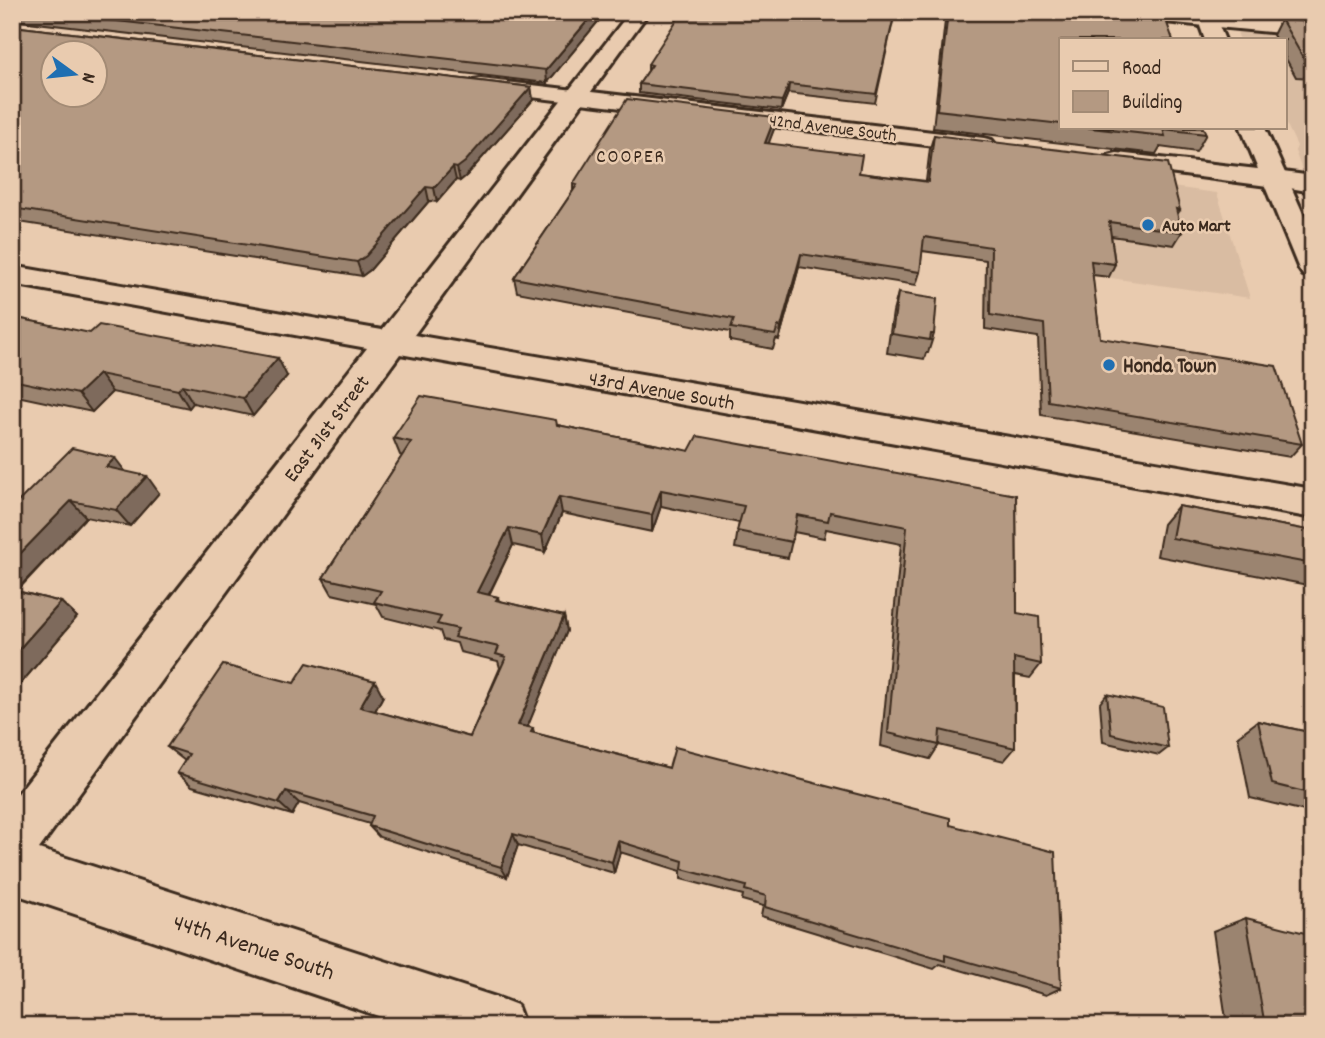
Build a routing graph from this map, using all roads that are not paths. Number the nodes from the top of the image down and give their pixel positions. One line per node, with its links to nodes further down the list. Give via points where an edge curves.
1 (640, 12): 7 (street, East 31st Street)
2 (1122, 12): 3 (street)
3 (1205, 16): 4 (street); 5 (street)
4 (1313, 30)
5 (1214, 38)
6 (457, 82): 7 (street, 42nd Avenue South)
7 (574, 97): 9 (street, 42nd Avenue South); 15 (street, East 31st Street)
8 (1254, 130): 11 (street)
9 (1004, 147)
10 (1097, 158): 11 (street)
11 (1275, 179): 12 (street); 13 (street)
12 (1313, 184)
13 (1313, 269)
14 (12, 275): 15 (street, 43rd Avenue South)
15 (391, 342): 16 (street, 43rd Avenue South); 17 (street, East 31st Street)
16 (1313, 504)
17 (12, 843)
18 (12, 867): 19 (street, 44th Avenue South)
19 (496, 1026)

